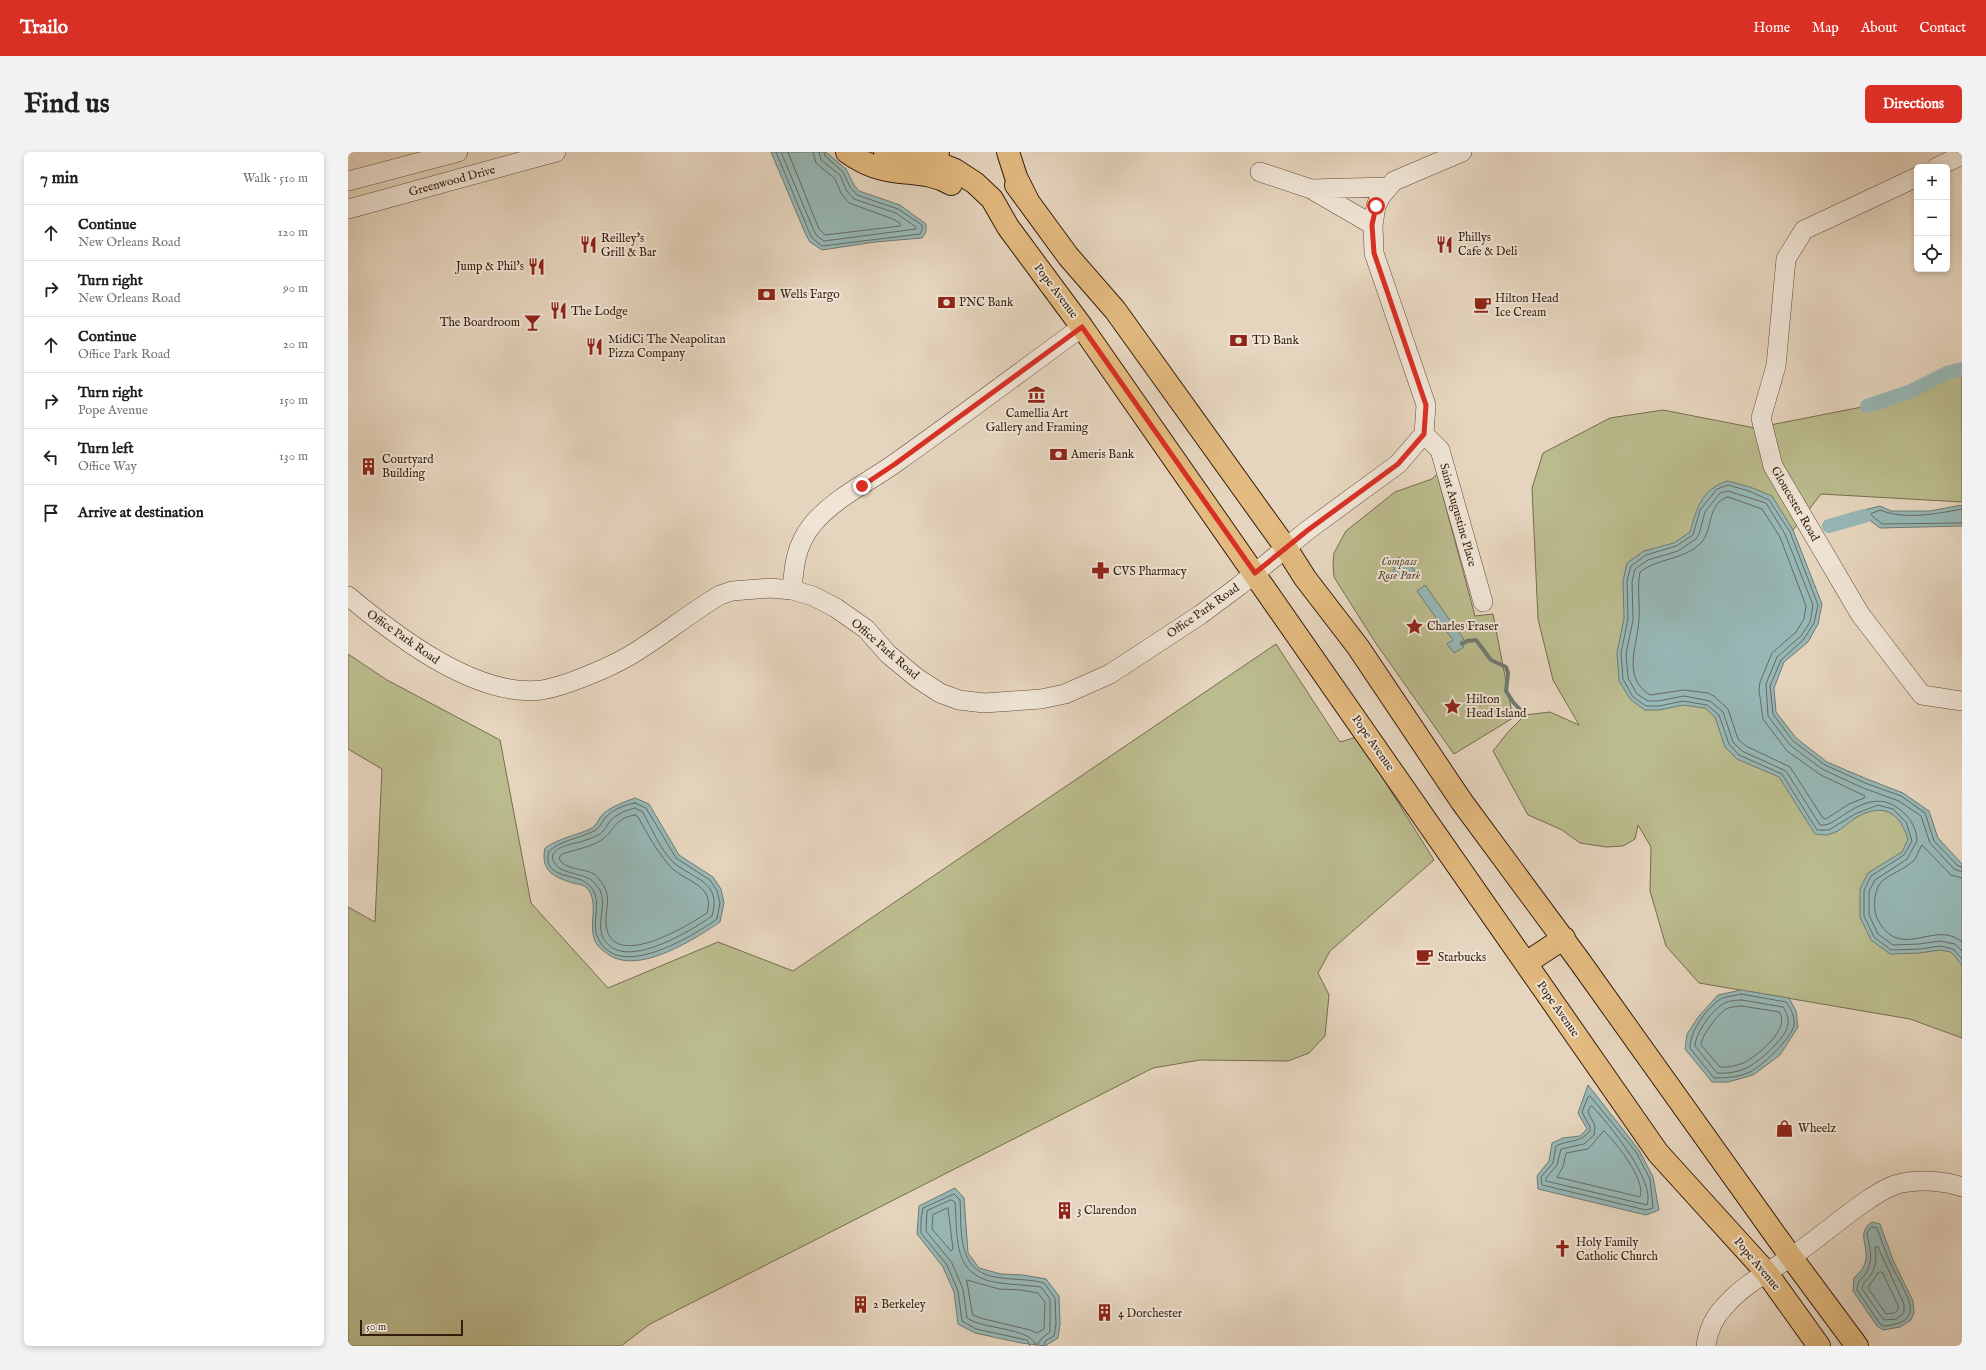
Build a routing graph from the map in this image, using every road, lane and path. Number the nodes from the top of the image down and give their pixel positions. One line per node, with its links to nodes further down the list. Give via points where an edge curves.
1 (458, 152): 13 (street)
2 (556, 152): 17 (street, Greenwood Drive)
3 (847, 152): 19 (main road, via 882,169 929,175 944,180 973,197)
4 (885, 152): 8 (main road, via 904,156)
5 (998, 152): 16 (main road, via 1012,180)
6 (1008, 152): 16 (main road)
7 (1462, 152): 14 (street, via 1394,181)
8 (928, 154): 19 (main road, Pope Avenue, via 975,183 992,200)
9 (1962, 155): 10 (street)
10 (1943, 164)
11 (1260, 172): 15 (street)
12 (1914, 178): 27 (street, Gloucester Road, via 1804,230 1786,259 1776,366 1761,418 1773,466 1860,614 1922,695)
13 (348, 181)
14 (1388, 186): 15 (street); 18 (street, via 1376,206)
15 (1311, 189): 18 (street)
16 (1027, 199): 22 (main road, via 1068,256 1115,310)
17 (348, 209)
18 (1372, 225): 21 (street, via 1374,253 1426,405)
19 (1008, 227): 20 (main road, Pope Avenue)
20 (1082, 327): 23 (main road, Pope Avenue); 24 (street, via 895,464 830,508 812,525 801,542 794,558)
21 (1424, 434): 22 (street, Office Park Road, via 1398,464); 26 (street, Saint Augustine Place, via 1440,450)
22 (1286, 548): 23 (street, Office Park Road); 28 (main road, via 1305,578 1358,646 1462,802)
23 (1255, 573): 24 (street, Office Park Road, via 1200,615 1110,674 1065,694 984,703 958,700 940,693 916,678 888,654 866,630 836,608 813,596); 29 (main road, Pope Avenue)
24 (792, 590): 25 (street, Office Park Road, via 747,589 720,595 628,656 587,675 541,690 500,686 445,666 416,648)
25 (348, 596)
26 (1483, 602)
27 (1962, 701)
28 (1564, 938): 29 (main road); 31 (main road)
29 (1526, 963): 32 (main road, Pope Avenue, via 1658,1153)
30 (1962, 1186): 31 (street, via 1930,1181 1901,1183 1885,1189 1848,1213)
31 (1791, 1257): 32 (street); 35 (main road)
32 (1766, 1272): 33 (street, via 1726,1304 1716,1316); 34 (main road, Pope Avenue)
33 (1706, 1346)
34 (1819, 1346)
35 (1857, 1346)

